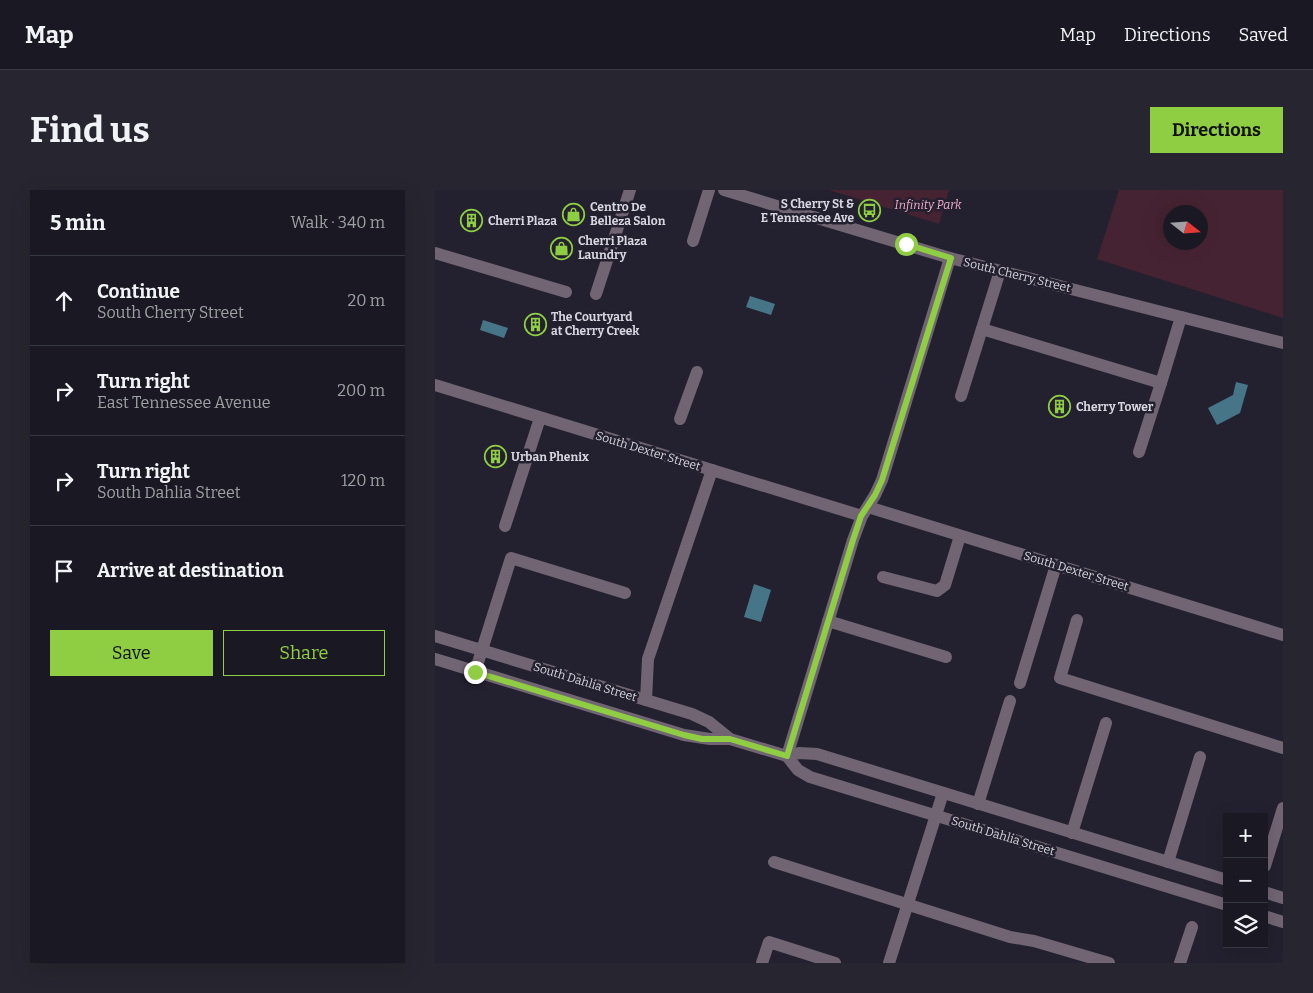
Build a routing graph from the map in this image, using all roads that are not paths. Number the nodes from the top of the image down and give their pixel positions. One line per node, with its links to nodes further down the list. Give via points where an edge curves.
1 (630, 190): 9 (street)
2 (709, 190): 4 (street)
3 (724, 190): 6 (street, South Cherry Street)
4 (693, 241)
5 (435, 253): 8 (street)
6 (951, 258): 7 (street, South Cherry Street); 21 (street, via 882,480)
7 (1000, 271): 10 (street, South Cherry Street); 11 (street)
8 (566, 292)
9 (597, 294)
10 (1181, 317): 12 (street, South Cherry Street); 14 (street)
11 (982, 329): 14 (street); 16 (street)
12 (1283, 343)
13 (697, 372): 18 (street)
14 (1161, 383): 19 (street)
15 (435, 385): 17 (street, South Dexter Street)
16 (961, 396)
17 (540, 418): 20 (street, South Dexter Street); 22 (street)
18 (680, 419)
19 (1139, 452)
20 (712, 470): 21 (street, South Dexter Street); 36 (street, via 648,659)
21 (865, 511): 23 (street, South Dexter Street); 28 (street)
22 (505, 526)
23 (960, 536): 24 (street, South Dexter Street); 25 (street, via 945,585 937,591)
24 (1056, 565): 29 (street, South Dexter Street); 35 (street)
25 (883, 577)
26 (625, 593): 31 (street, via 511,558)
27 (1077, 620): 40 (street, via 1060,678)
28 (828, 621): 32 (street); 41 (street)
29 (1283, 635)
30 (435, 636): 31 (street, South Dahlia Street)
31 (482, 650): 34 (street); 36 (street, South Dahlia Street)
32 (946, 658)
33 (435, 659): 34 (street, South Dahlia Street)
34 (475, 672): 39 (street, South Dahlia Street, via 684,735)
35 (1020, 683)
36 (646, 700): 39 (street, South Dahlia Street, via 701,717)
37 (1010, 700): 44 (street)
38 (1106, 723): 47 (street)
39 (730, 739): 41 (street, South Dahlia Street)
40 (1283, 748)
41 (787, 756): 43 (street, South Dahlia Street, via 817,754); 46 (street, South Dahlia Street, via 798,770 810,776)
42 (1200, 757): 50 (street)
43 (943, 793): 44 (street, South Dahlia Street); 46 (street)
44 (978, 804): 47 (street, South Dahlia Street)
45 (1283, 808): 48 (street)
46 (936, 815): 54 (street, South Dahlia Street); 55 (street)
47 (1072, 832): 50 (street, South Dahlia Street)
48 (1267, 858)
49 (774, 862): 55 (street)
50 (1168, 862): 51 (street, South Dahlia Street)
51 (1223, 879)
52 (1268, 893): 53 (street)
53 (1283, 898)
54 (1223, 904)
55 (908, 906): 61 (street); 62 (street)
56 (1268, 917): 57 (street)
57 (1283, 922)
58 (1192, 927): 63 (street)
59 (762, 963): 60 (street, via 769,942)
60 (835, 963)
61 (889, 963)
62 (1109, 963)
63 (1181, 963)

